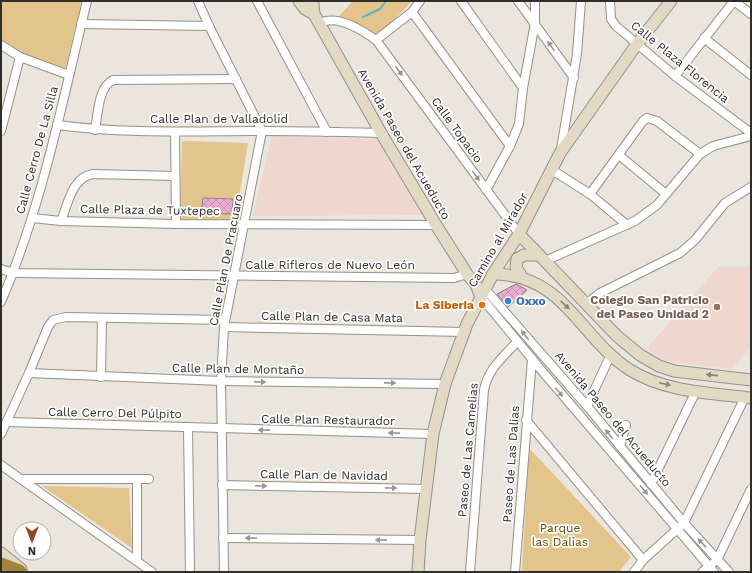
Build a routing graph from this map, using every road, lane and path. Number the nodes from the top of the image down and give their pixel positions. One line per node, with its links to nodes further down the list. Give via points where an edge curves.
1 (87, 1): 16 (street, Calle Cerro De La Silla)
2 (199, 1): 18 (street)
3 (257, 1): 36 (street)
4 (420, 1): 13 (street)
5 (461, 1): 29 (street)
6 (518, 1): 15 (street)
7 (535, 1): 15 (street)
8 (581, 1): 27 (street)
9 (610, 1): 21 (street, Calle Plaza Florencia, via 610,15 614,24)
10 (671, 1): 21 (main road, Camino al Mirador)
11 (734, 1): 14 (street); 19 (street)
12 (310, 5): 17 (main road, Avenida Paseo del Acueducto)
13 (412, 12): 20 (street); 39 (street)
14 (751, 14)
15 (535, 23): 27 (street, one-way to 15); 29 (street)
16 (81, 24): 18 (street); 24 (street, Calle Cerro De La Silla)
17 (319, 24): 20 (street, via 335,20); 37 (main road, Avenida Paseo del Acueducto)
18 (209, 26): 28 (street)
19 (704, 38): 25 (street); 26 (street)
20 (376, 40): 46 (street, Calle Topacio, one-way to 46)
21 (637, 44): 26 (street, Calle Plaza Florencia); 40 (main road, Camino al Mirador)
22 (1, 45): 23 (street)
23 (20, 57): 24 (street); 30 (street)
24 (69, 75): 31 (street, Calle Cerro De La Silla)
25 (751, 75)
26 (675, 76): 38 (street, Calle Plaza Florencia)
27 (574, 78): 40 (street)
28 (236, 79): 32 (street, via 112,80 104,89); 34 (street)
29 (523, 88): 39 (street, via 519,124)
30 (3, 110): 33 (street)
31 (57, 125): 32 (street, Calle Plan de Valladolid); 49 (street, Calle Cerro De La Silla)
32 (95, 130): 35 (street, Calle Plan de Valladolid)
33 (1, 131)
34 (262, 131): 35 (street, Calle Plan de Valladolid); 36 (street, Calle Plan de Valladolid); 51 (street, Calle Plan De Pracuaro)
35 (175, 132): 44 (street)
36 (327, 132): 37 (street, Calle Plan de Valladolid)
37 (381, 132): 53 (main road, Avenida Paseo del Acueducto)
38 (751, 135): 41 (street, via 713,146)
39 (510, 146): 46 (street)
40 (560, 153): 43 (main road, Camino al Mirador)
41 (700, 154): 42 (street, via 658,121 650,118 643,121); 48 (street)
42 (619, 155): 47 (street); 48 (street)
43 (552, 170): 47 (street); 55 (main road, Camino al Mirador)
44 (175, 176): 50 (street, via 83,176 76,184); 52 (street)
45 (751, 188): 65 (street, via 725,203 695,240 680,253 600,293)
46 (486, 190): 55 (street, Calle Topacio)
47 (590, 194): 54 (street)
48 (666, 194): 54 (street, via 646,214)
49 (32, 218): 50 (street, Calle Plaza de Tuxtepec); 58 (street, Calle Cerro De La Silla)
50 (61, 221): 52 (street, Calle Plaza de Tuxtepec)
51 (245, 223): 52 (street, Calle Plaza de Tuxtepec); 53 (street, Calle Plaza de Tuxtepec); 61 (street, Calle Plan De Pracuaro)
52 (176, 224)
53 (436, 225): 59 (main road, Avenida Paseo del Acueducto)
54 (627, 225): 56 (street)
55 (519, 234): 56 (main road); 60 (main road, Camino al Mirador)
56 (542, 258): 62 (main road, via 524,255 517,259 516,267); 65 (main road)
57 (1, 269): 58 (street, Calle Rifleros de Nuevo León)
58 (13, 273): 61 (street, Calle Rifleros de Nuevo León); 64 (street, Calle Cerro De La Silla)
59 (467, 274): 61 (street, Calle Rifleros de Nuevo León, via 454,278); 63 (main road, Avenida Paseo del Acueducto)
60 (493, 274): 62 (main road); 63 (main road, Camino al Mirador)
61 (234, 276): 67 (street, Calle Plan De Pracuaro)
62 (522, 277): 70 (main road, one-way to 70, via 555,295)
63 (481, 291): 68 (main road, Camino al Mirador); 69 (street, Avenida Paseo del Acueducto); 72 (street, Avenida Paseo del Acueducto, one-way to 63, via 501,306)
64 (1, 302)
65 (586, 304): 76 (main road, one-way to 65, via 685,373 659,366 626,344)
66 (102, 319): 67 (street, Calle Plan de Casa Mata); 74 (street, Calle Plan de Casa Mata, via 58,318 50,323); 75 (street)
67 (224, 323): 68 (street, Calle Plan de Casa Mata); 77 (street, Calle Plan De Pracuaro)
68 (464, 332): 78 (main road, Camino al Mirador)
69 (517, 342): 71 (street, Avenida Paseo del Acueducto); 116 (street, Paseo de Las Camelias, via 491,371 485,384)
70 (611, 354): 79 (main road, one-way to 79, via 630,370 651,381); 81 (street)
71 (532, 359): 73 (street, Avenida Paseo del Acueducto); 82 (street, Paseo de Las Dalias)
72 (549, 364): 73 (street); 81 (street, Avenida Paseo del Acueducto)
73 (542, 371): 99 (street, Avenida Paseo del Acueducto, one-way to 99)
74 (29, 373): 75 (street, Calle Plan de Montaño); 83 (street)
75 (101, 377): 77 (street, Calle Plan de Montaño)
76 (751, 380)
77 (221, 382): 78 (street, Calle Plan de Montaño, one-way to 78); 86 (street, Calle Plan De Pracuaro)
78 (445, 384): 88 (main road, Camino al Mirador)
79 (696, 391): 80 (main road); 94 (street)
80 (748, 397): 98 (street)
81 (587, 406): 89 (street, Avenida Paseo del Acueducto, one-way to 81)
82 (526, 420): 103 (street); 117 (street, Paseo de Las Dalias)
83 (7, 422): 85 (street, Calle Cerro Del Púlpito); 87 (street)
84 (626, 425): 89 (street)
85 (188, 427): 86 (street, Calle Cerro Del Púlpito); 113 (street)
86 (222, 429): 88 (street, Calle Plan Restaurador, one-way to 86); 95 (street, Calle Plan De Pracuaro)
87 (1, 434)
88 (433, 434): 96 (main road, Camino al Mirador)
89 (620, 446): 94 (street, Avenida Paseo del Acueducto)
90 (1, 465): 91 (street)
91 (21, 479): 92 (street); 105 (street)
92 (137, 479): 93 (street); 105 (street)
93 (149, 479)
94 (651, 484): 98 (street, Avenida Paseo del Acueducto)
95 (222, 485): 96 (street, Calle Plan de Navidad, one-way to 96); 100 (street, Calle Plan De Pracuaro)
96 (426, 489): 101 (main road, Camino al Mirador)
97 (751, 489): 104 (street)
98 (684, 523): 99 (street); 104 (street, Avenida Paseo del Acueducto, one-way to 98)
99 (678, 530): 103 (street); 108 (street, Avenida Paseo del Acueducto)
100 (223, 538): 101 (street, one-way to 100); 114 (street, Calle Plan De Pracuaro)
101 (420, 540): 115 (main road, Camino al Mirador)
102 (1, 553): 111 (main road)
103 (643, 560): 118 (street)
104 (717, 560): 108 (street); 120 (street, Avenida Paseo del Acueducto)
105 (138, 561): 112 (street)
106 (1, 565): 110 (highway)
107 (1, 569): 109 (highway)
108 (712, 569): 119 (street)
109 (5, 572)
110 (19, 572)
111 (24, 572)
112 (152, 572)
113 (190, 572)
114 (224, 572)
115 (418, 572)
116 (470, 572)
117 (515, 572)
118 (634, 572)
119 (702, 572)
120 (729, 572)

